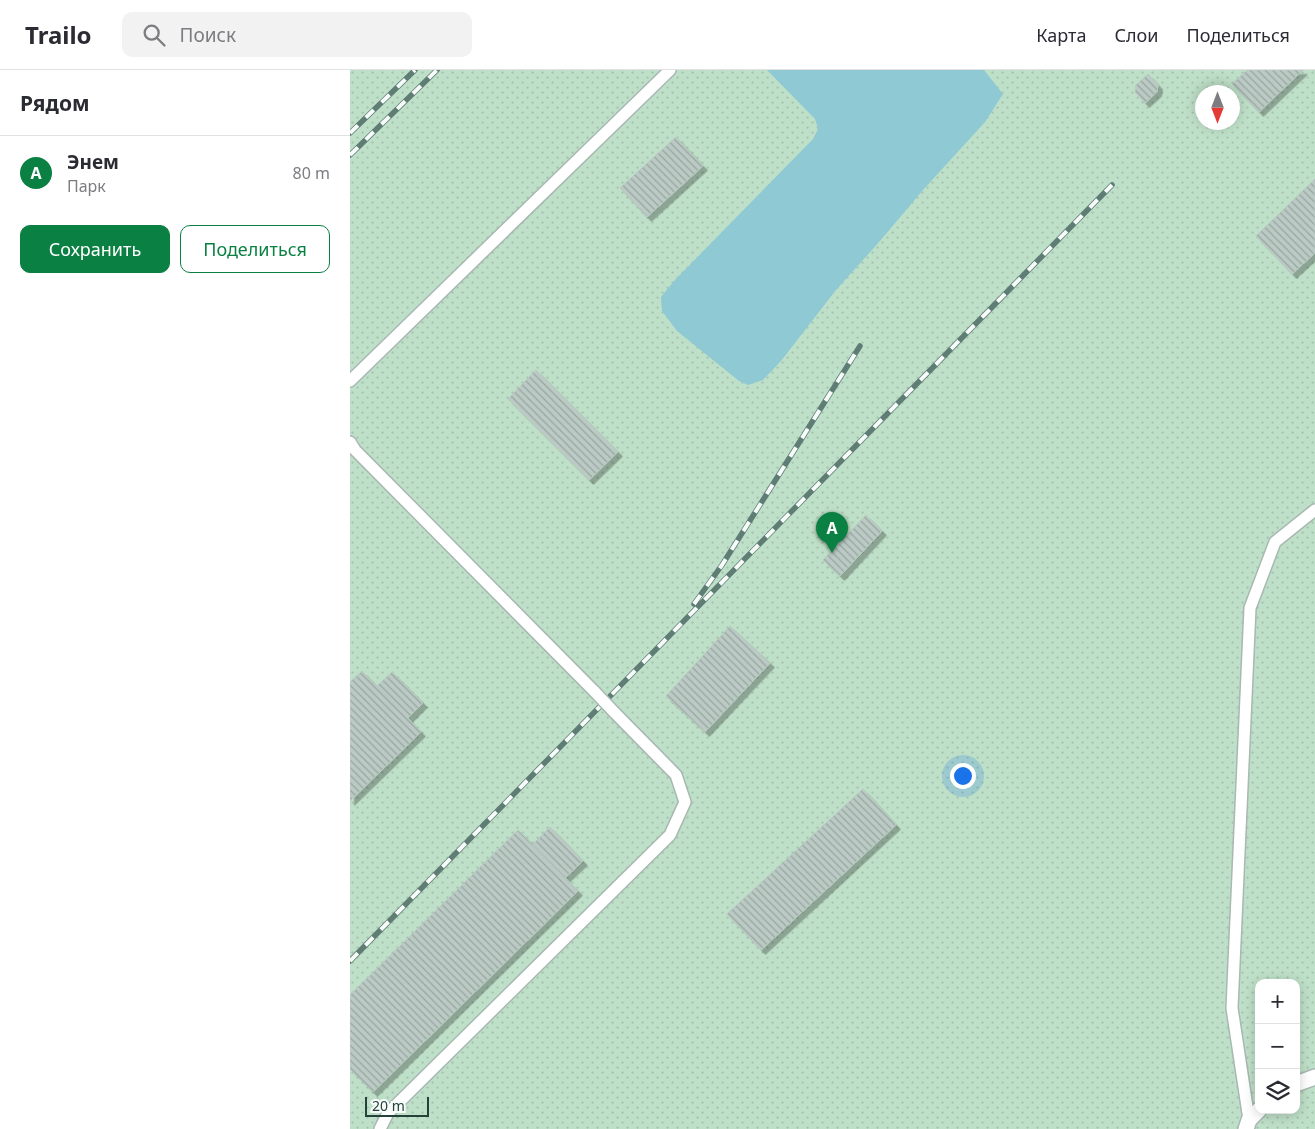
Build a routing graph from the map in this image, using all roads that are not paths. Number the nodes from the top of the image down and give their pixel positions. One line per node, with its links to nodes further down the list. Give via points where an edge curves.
1 (670, 70): 2 (lane)
2 (350, 381)
3 (350, 442): 8 (lane, bridge, via 354,450 676,775 685,802 670,835 388,1114)
4 (1315, 510): 7 (lane, via 1275,542 1250,608 1232,1008)
5 (1315, 1077): 6 (street)
6 (1300, 1083)
7 (1251, 1119)
8 (380, 1129)

